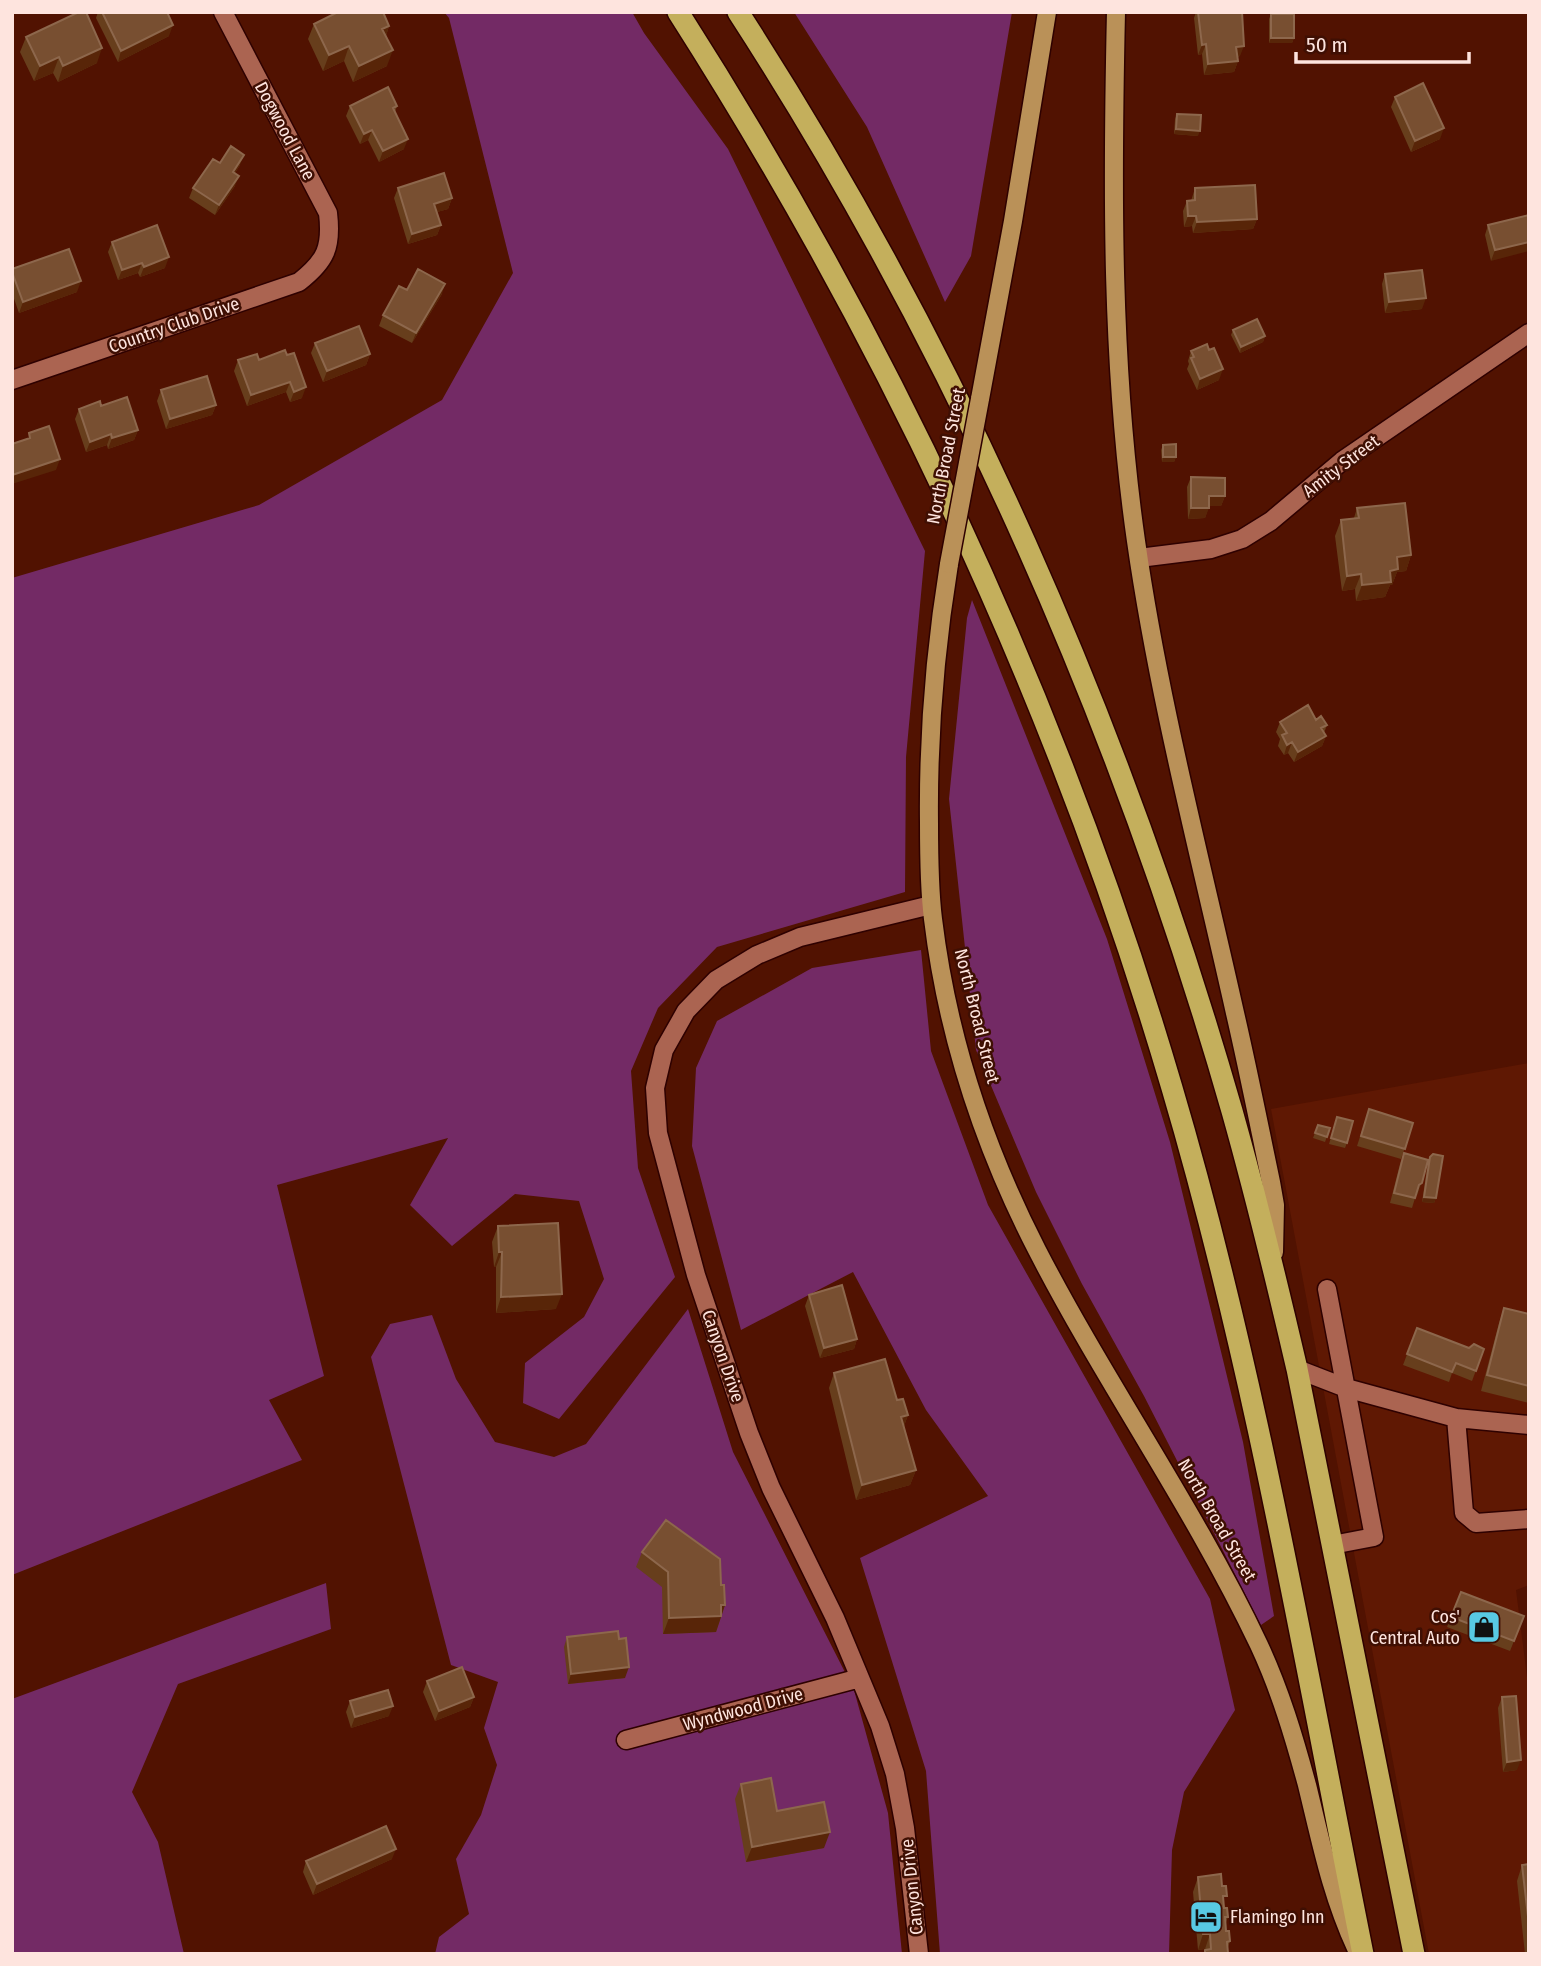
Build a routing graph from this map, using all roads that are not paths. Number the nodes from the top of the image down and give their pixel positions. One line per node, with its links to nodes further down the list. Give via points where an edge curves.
1 (223, 12): 6 (street, Dogwood Lane, via 328,213)
2 (678, 12): 22 (highway, via 817,242 927,451 1020,658 1101,868 1172,1087 1222,1275 1255,1417)
3 (738, 12): 11 (highway, via 906,299 1002,491 1065,634 1124,782 1171,918 1231,1108)
4 (1047, 12): 10 (main road, North Broad Street, bridge, via 935,659 928,779)
5 (1116, 12): 9 (main road, via 1115,284 1124,432)
6 (326, 254): 8 (street, Country Club Drive, via 299,282)
7 (1529, 333): 9 (street, Amity Street, via 1342,461 1271,522 1242,539 1211,549)
8 (12, 380)
9 (1139, 558): 11 (main road, via 1164,706 1273,1193)
10 (931, 905): 19 (street, Canyon Drive, via 800,937 716,980 686,1011 664,1050 655,1088 658,1133 692,1263 749,1433); 22 (main road, North Broad Street, via 960,1051 1007,1187 1052,1278 1210,1550 1260,1647 1297,1748 1332,1890)
11 (1273, 1270): 13 (highway)
12 (1327, 1289): 14 (street)
13 (1297, 1369): 14 (street); 18 (highway)
14 (1346, 1388): 15 (street); 18 (street, via 1374,1537)
15 (1456, 1418): 16 (street); 17 (street, via 1464,1513 1476,1523)
16 (1529, 1424)
17 (1529, 1519)
18 (1332, 1545): 23 (highway)
19 (860, 1678): 20 (street, Wyndwood Drive); 21 (street, Canyon Drive, via 895,1774)
20 (626, 1740)
21 (919, 1954)
22 (1361, 1954)
23 (1414, 1954)

